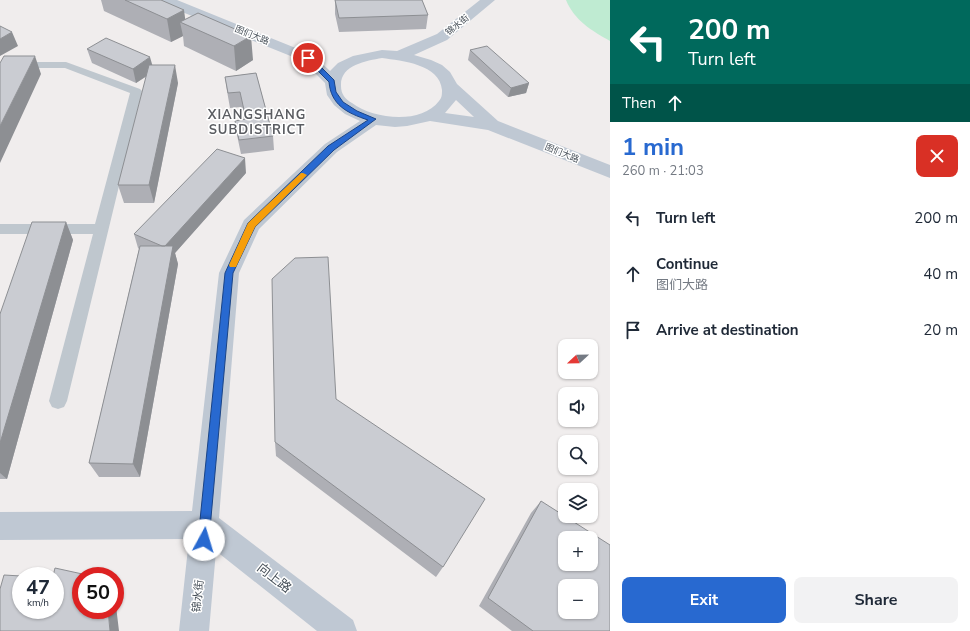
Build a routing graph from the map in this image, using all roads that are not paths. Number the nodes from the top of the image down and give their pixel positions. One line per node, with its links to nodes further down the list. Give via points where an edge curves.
1 (165, 0): 5 (main road, 图们大路, via 308,58)
2 (488, 0): 3 (main road, 锦水街, via 442,37)
3 (401, 55): 5 (main road, via 382,54 349,62 338,71); 6 (main road, via 433,66)
4 (0, 65): 12 (street, via 66,65 136,91)
5 (332, 81): 8 (main road, via 333,92 341,104 354,113)
6 (450, 86): 7 (main road, via 449,97 443,108); 9 (main road)
7 (430, 116): 8 (main road, via 412,121 393,122); 9 (main road)
8 (373, 119): 14 (main road, 锦水街, via 331,148 251,225 229,273)
9 (492, 125): 10 (main road, 图们大路)
10 (610, 172)
11 (0, 229): 12 (street)
12 (102, 229): 13 (street)
13 (58, 400)
14 (205, 525): 15 (main road); 16 (main road, 锦水街); 17 (main road, 向上路)
15 (0, 526)
16 (194, 631)
17 (342, 631)

